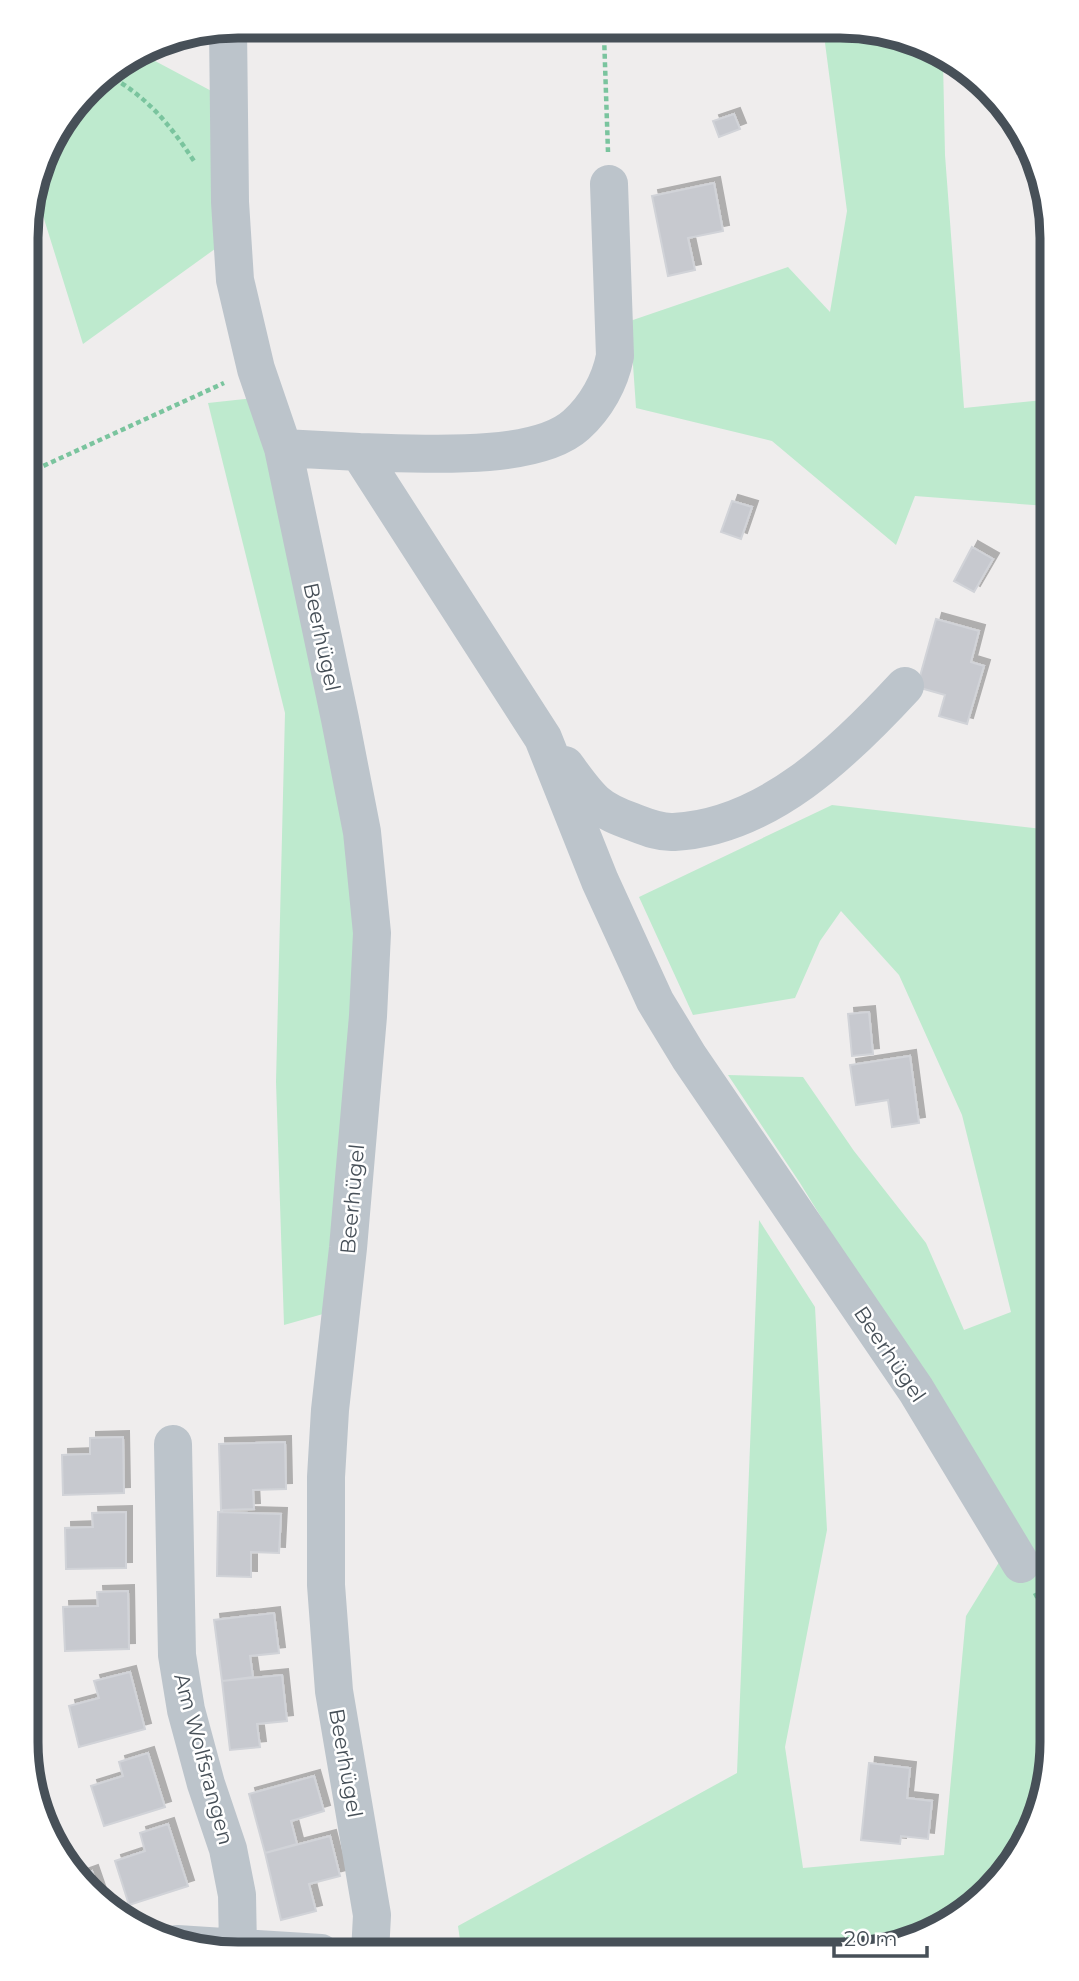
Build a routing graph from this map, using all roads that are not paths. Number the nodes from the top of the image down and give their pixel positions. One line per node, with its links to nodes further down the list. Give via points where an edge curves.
1 (228, 39): 3 (street, Beerhügel, via 235,280 256,369)
2 (609, 184): 4 (street, via 615,356 601,395 576,426 525,447 456,454)
3 (283, 448): 4 (street); 10 (street, Beerhügel, via 362,832 372,933 326,1477 326,1584 334,1691 372,1915)
4 (359, 452): 6 (street, Beerhügel)
5 (905, 686): 6 (street, Beerhügel, via 860,734 762,807 717,825 673,832 612,814 595,802)
6 (543, 738): 8 (street, Beerhügel, via 600,881 655,1001 916,1390)
7 (173, 1444): 9 (street, Am Wolfsrangen, via 177,1655 186,1710 228,1849 237,1895)
8 (1021, 1564)
9 (237, 1942)
10 (371, 1942)

